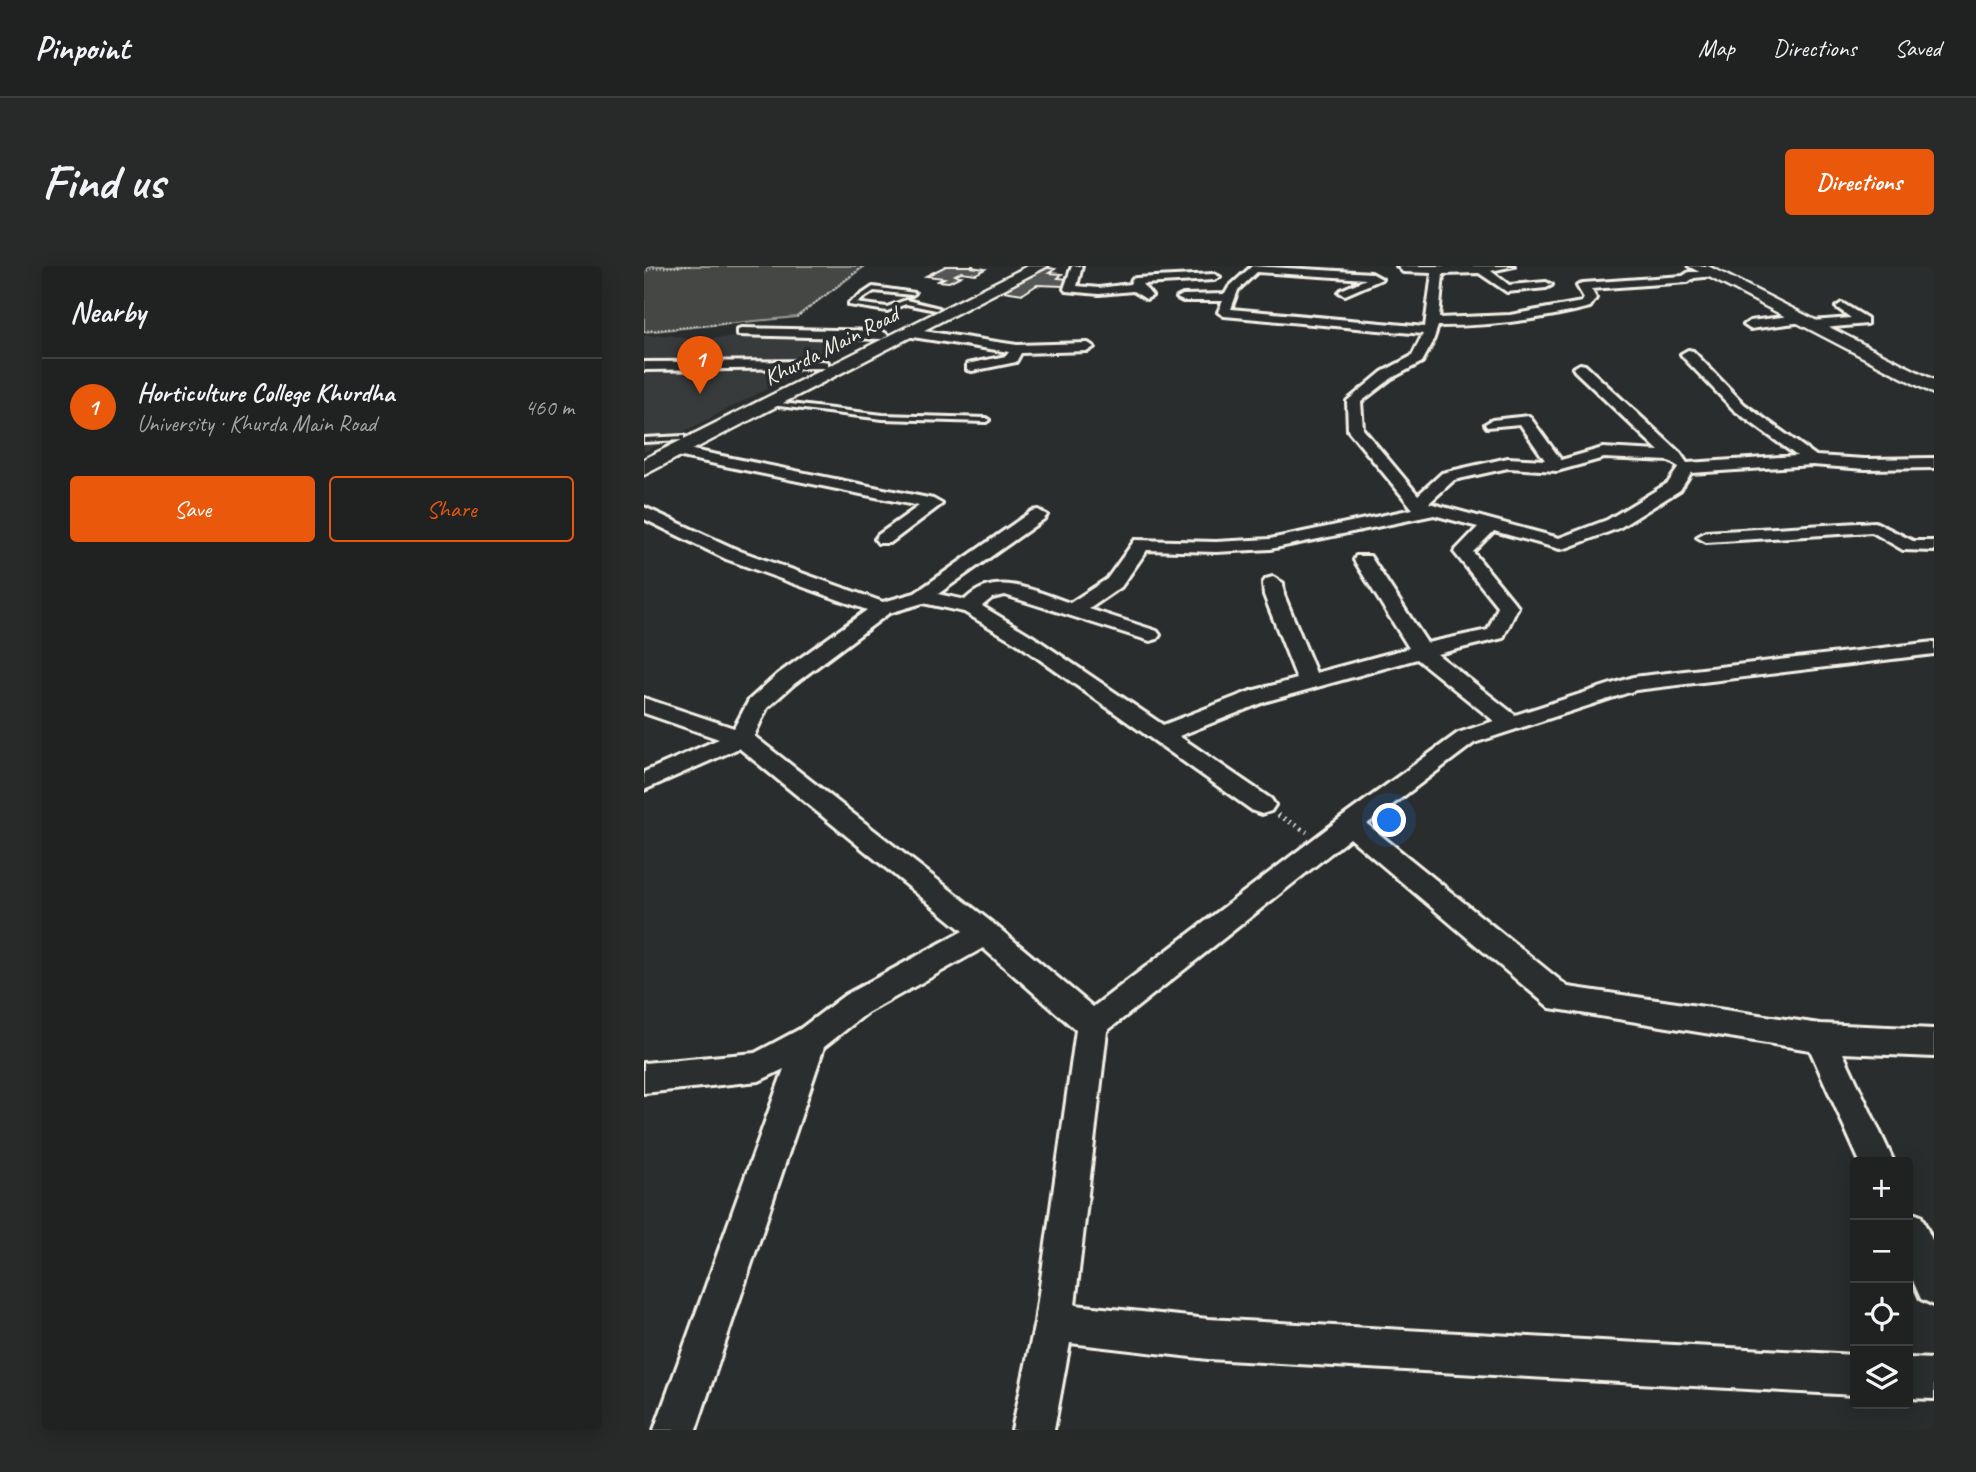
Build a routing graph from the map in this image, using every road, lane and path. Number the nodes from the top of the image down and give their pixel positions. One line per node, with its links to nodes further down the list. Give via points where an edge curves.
1 (691, 266): 10 (path)
2 (863, 266): 23 (path)
3 (1022, 266): 22 (main road, Khurda Main Road)
4 (1040, 266): 29 (main road, Khurda Main Road)
5 (1077, 266): 15 (street, via 1070,289)
6 (1509, 266): 8 (street)
7 (1255, 268): 11 (street); 19 (street)
8 (1481, 269): 12 (street); 14 (street, via 1507,289)
9 (1704, 270): 24 (main road); 25 (street, via 1688,279 1583,286 1590,298 1586,305 1559,312)
10 (644, 272)
11 (1390, 272): 12 (street); 16 (street)
12 (1438, 272): 25 (street)
13 (1214, 277): 15 (street, via 1136,281)
14 (1546, 285)
15 (1136, 287): 18 (street)
16 (1345, 292)
17 (912, 293): 22 (lane, via 873,289 851,304 887,309 906,302)
18 (1146, 296)
19 (1230, 297): 20 (street); 25 (street, via 1224,312)
20 (1183, 298)
21 (1842, 307): 24 (street, via 1863,321)
22 (936, 308): 30 (main road, Khurda Main Road)
23 (796, 317)
24 (1805, 322): 26 (street); 38 (main road)
25 (1431, 326): 50 (street, via 1417,359 1354,401 1356,430)
26 (1750, 326)
27 (742, 327): 28 (path); 30 (street)
28 (644, 331)
29 (910, 333): 32 (street); 39 (main road, Khurda Main Road)
30 (882, 335): 34 (main road, Khurda Main Road)
31 (1088, 347): 32 (street)
32 (1017, 349): 36 (street, via 1011,359)
33 (1688, 354): 45 (street, via 1739,407)
34 (823, 365): 35 (street); 39 (main road, Khurda Main Road)
35 (644, 366)
36 (972, 367)
37 (1580, 368): 46 (street)
38 (1934, 388)
39 (765, 402): 40 (lane, via 883,417); 43 (main road, Khurda Main Road)
40 (986, 420)
41 (1492, 424): 48 (street, via 1524,419)
42 (644, 440): 43 (lane)
43 (680, 445): 44 (main road, Khurda Main Road); 49 (main road, Khurda Main Road); 55 (street, via 933,504)
44 (644, 457)
45 (1812, 460): 46 (street); 47 (street)
46 (1680, 462): 48 (street, via 1604,453); 53 (street, via 1674,486 1613,524 1560,544)
47 (1934, 463)
48 (1557, 467): 50 (street, via 1508,463 1448,476)
49 (644, 468)
50 (1426, 508): 53 (street); 62 (street, via 1269,544 1216,548 1141,544 1120,578 1100,596)
51 (644, 512): 61 (street, via 733,555)
52 (1038, 514): 59 (street)
53 (1490, 525): 65 (street, via 1463,552 1507,607 1496,634)
54 (1706, 537): 56 (street, via 1875,527 1909,547)
55 (884, 539)
56 (1934, 546)
57 (1363, 560): 65 (street)
58 (1273, 583): 66 (street)
59 (922, 597): 60 (street); 61 (street)
60 (970, 607): 62 (street, via 979,595 1006,589); 69 (street)
61 (882, 609): 70 (street, via 757,705)
62 (1074, 609): 63 (street)
63 (1150, 635)
64 (1934, 648): 68 (street, via 1633,684)
65 (1421, 651): 66 (street); 68 (street)
66 (1309, 682): 69 (street, via 1259,696)
67 (644, 705): 70 (street)
68 (1511, 724): 73 (street, via 1466,738)
69 (1160, 735): 72 (street)
70 (741, 738): 71 (street); 75 (street)
71 (644, 782)
72 (1262, 805): 74 (path)
73 (1350, 824): 74 (street); 77 (street, via 1561,999)
74 (1325, 844): 76 (street)
75 (985, 933): 76 (street); 78 (street, via 856,1004)
76 (1092, 1025): 84 (street)
77 (1820, 1038): 79 (street); 81 (street)
78 (811, 1040): 80 (street, via 759,1067); 88 (street)
79 (1934, 1043)
80 (644, 1078)
81 (1875, 1157)
82 (1913, 1240): 83 (street)
83 (1934, 1286)
84 (1054, 1322): 85 (street, via 1208,1339); 89 (street)
85 (1850, 1375)
86 (1913, 1378): 87 (street)
87 (1934, 1379)
88 (675, 1430)
89 (1033, 1430)

